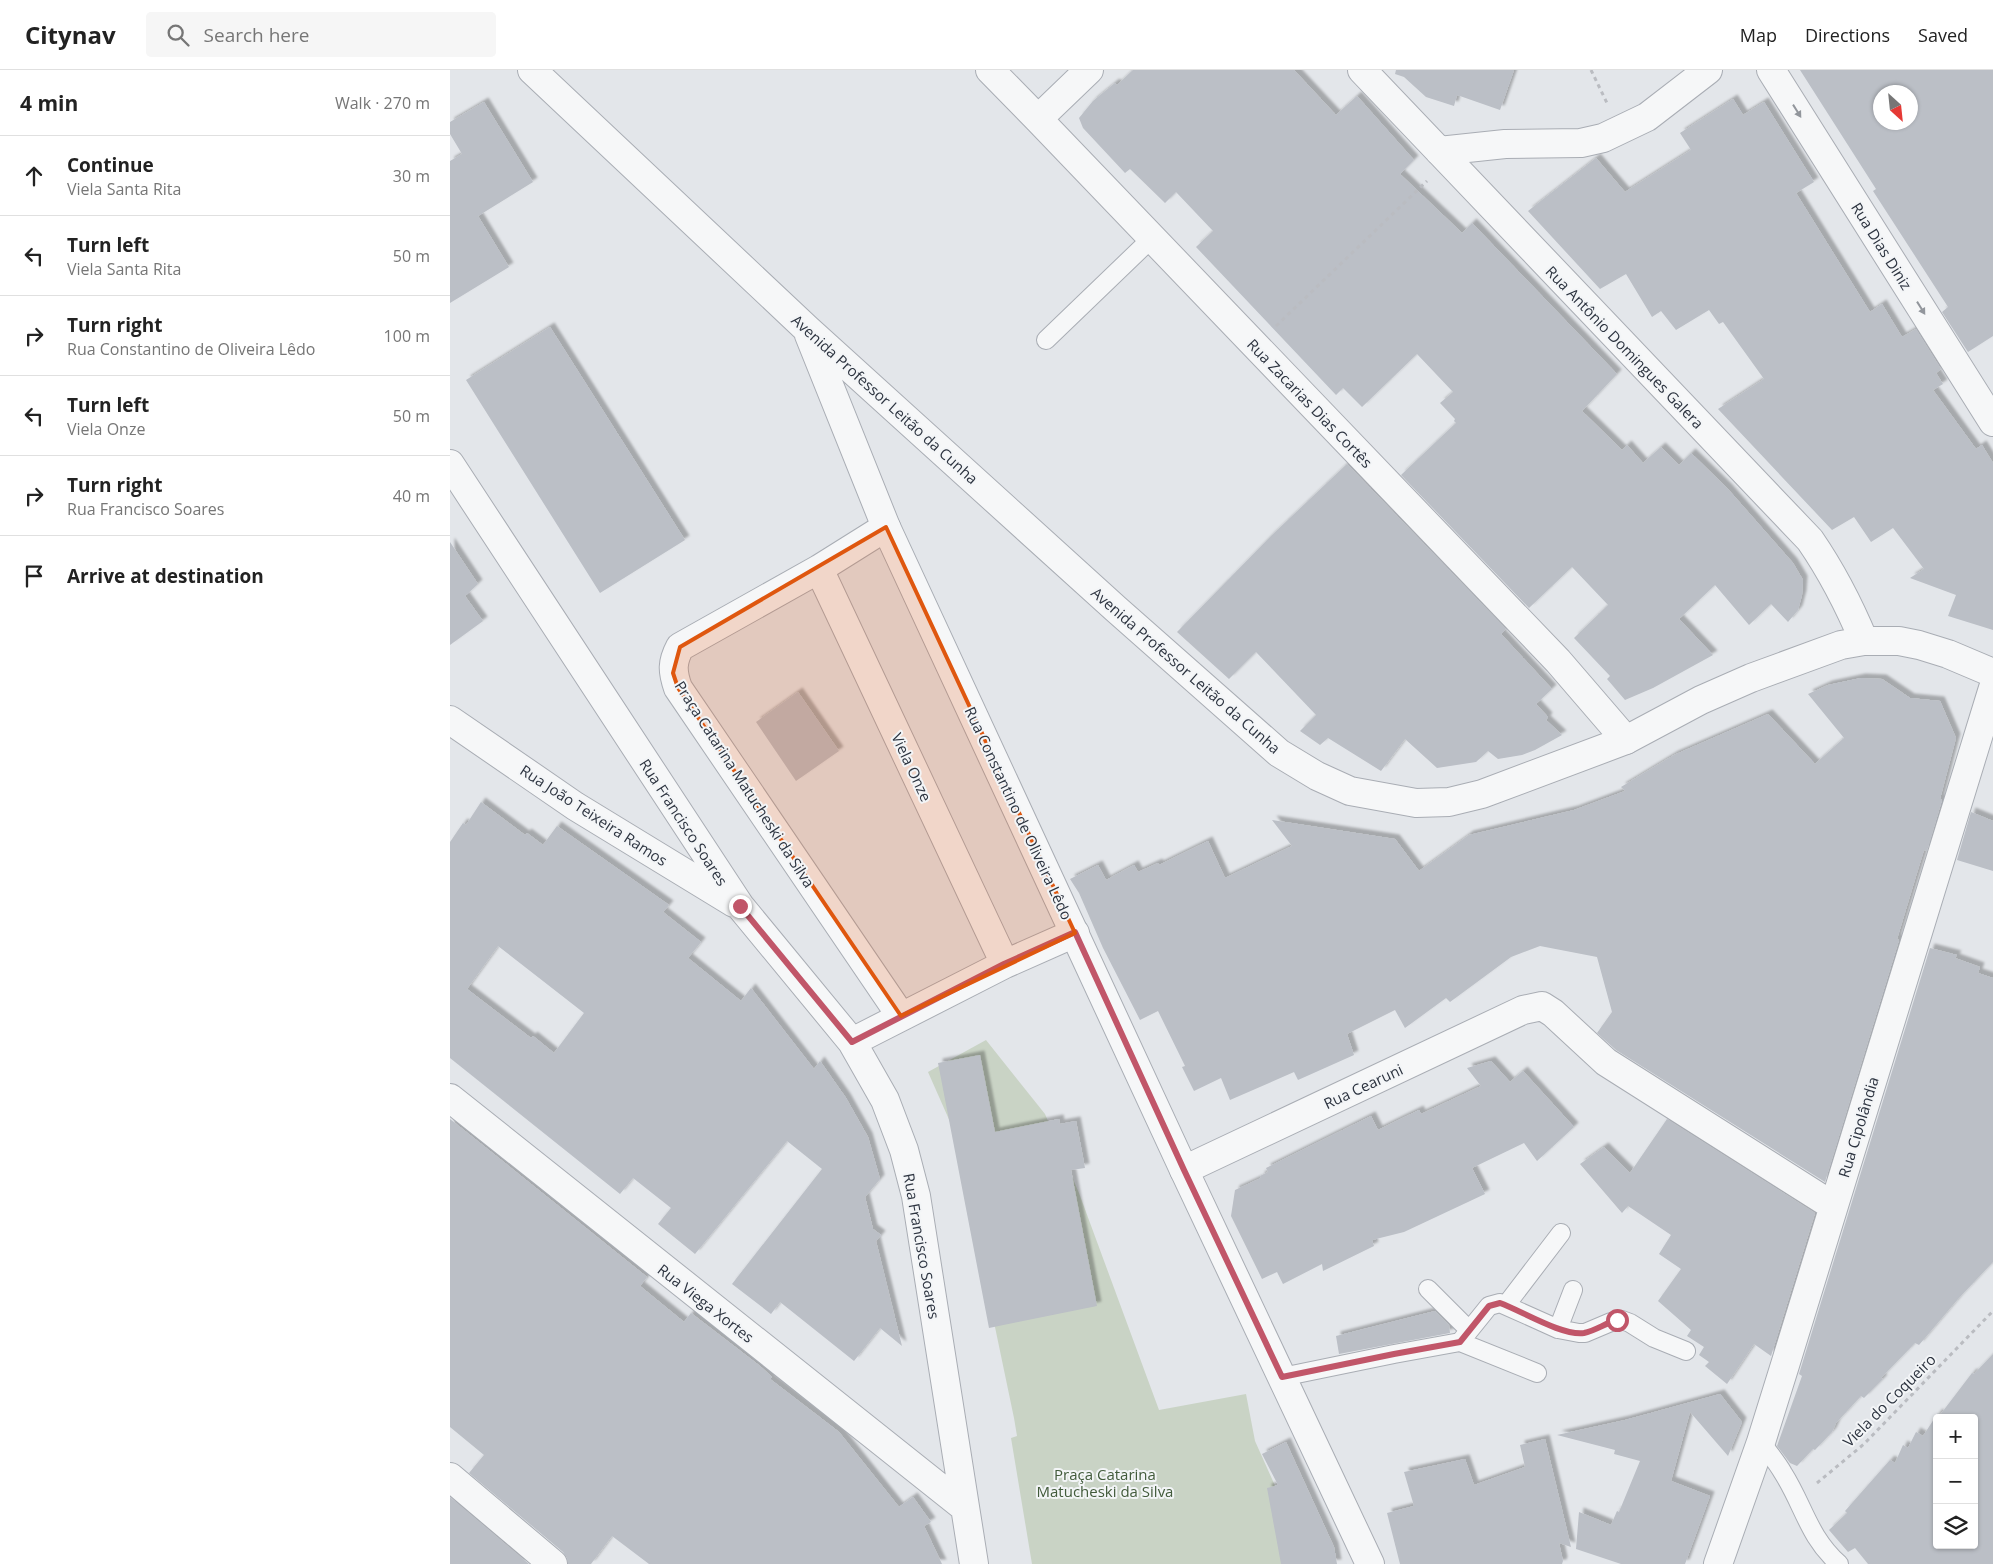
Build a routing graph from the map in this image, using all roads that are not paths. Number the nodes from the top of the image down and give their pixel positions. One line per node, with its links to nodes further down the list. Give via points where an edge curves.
1 (532, 70): 10 (street, Avenida Professor Leitão da Cunha)
2 (990, 70): 7 (street, Rua Zacarias Dias Cortês)
3 (1089, 70): 7 (street)
4 (1362, 70): 8 (street, Rua Antônio Domingues Galera)
5 (1708, 70): 8 (street, via 1647,117 1603,138 1581,143 1505,144)
6 (1771, 70): 12 (street, Rua Dias Diniz, one-way to 12)
7 (1038, 119): 9 (street, Rua Zacarias Dias Cortês)
8 (1439, 151): 16 (street, Rua Antônio Domingues Galera, via 1810,540 1848,602)
9 (1152, 238): 11 (lane); 20 (street, Rua Zacarias Dias Cortês, via 1558,661)
10 (807, 329): 14 (street, Rua Constantino de Oliveira Lêdo); 20 (street, Avenida Professor Leitão da Cunha, via 1279,753 1317,776 1350,791 1376,797 1416,803 1449,802 1482,794)
11 (1046, 340)
12 (1993, 422)
13 (450, 464): 21 (street, Rua Francisco Soares)
14 (886, 527): 15 (street, Praça Catarina Matucheski da Silva); 22 (street, Rua Constantino de Oliveira Lêdo)
15 (819, 569): 23 (street, Viela Onze); 24 (street, Praça Catarina Matucheski da Silva, via 680,647 672,665 673,673 678,688)
16 (1864, 641): 17 (street, Avenida Professor Leitão da Cunha, via 1899,641 1919,645); 20 (street, Avenida Professor Leitão da Cunha, via 1841,645 1751,678 1701,700)
17 (1993, 673)
18 (1993, 688): 28 (street, Rua Cipolândia)
19 (450, 720): 21 (street, Rua João Teixeira Ramos, via 575,806)
20 (1626, 740)
21 (740, 906): 25 (street, Rua Francisco Soares)
22 (1075, 932): 23 (street); 27 (street, Rua Constantino de Oliveira Lêdo)
23 (1004, 964): 24 (street)
24 (901, 1016): 25 (street)
25 (852, 1042): 40 (street, Rua Francisco Soares, via 885,1100 904,1150 916,1196)
26 (450, 1098): 40 (street, Rua Viega Xortes)
27 (1184, 1170): 28 (street, Rua Cearuni, via 1523,1010 1542,1006 1606,1062); 37 (street, Rua Constantino de Oliveira Lêdo)
28 (1833, 1206): 38 (street, Rua Cipolândia)
29 (1561, 1233): 32 (lane)
30 (1428, 1289): 34 (lane)
31 (1573, 1290): 33 (lane)
32 (1506, 1305): 33 (lane); 34 (lane, via 1489,1306)
33 (1558, 1329): 35 (lane, via 1585,1333 1622,1320)
34 (1464, 1336): 36 (lane); 37 (lane)
35 (1686, 1351)
36 (1537, 1373)
37 (1282, 1377): 43 (street, Rua Constantino de Oliveira Lêdo)
38 (1760, 1442): 44 (street, Rua Cipolândia); 45 (lane, via 1783,1473 1811,1531)
39 (450, 1477): 41 (street)
40 (964, 1507): 42 (street, Rua Francisco Soares)
41 (553, 1564)
42 (974, 1564)
43 (1370, 1564)
44 (1718, 1564)
45 (1839, 1564)

